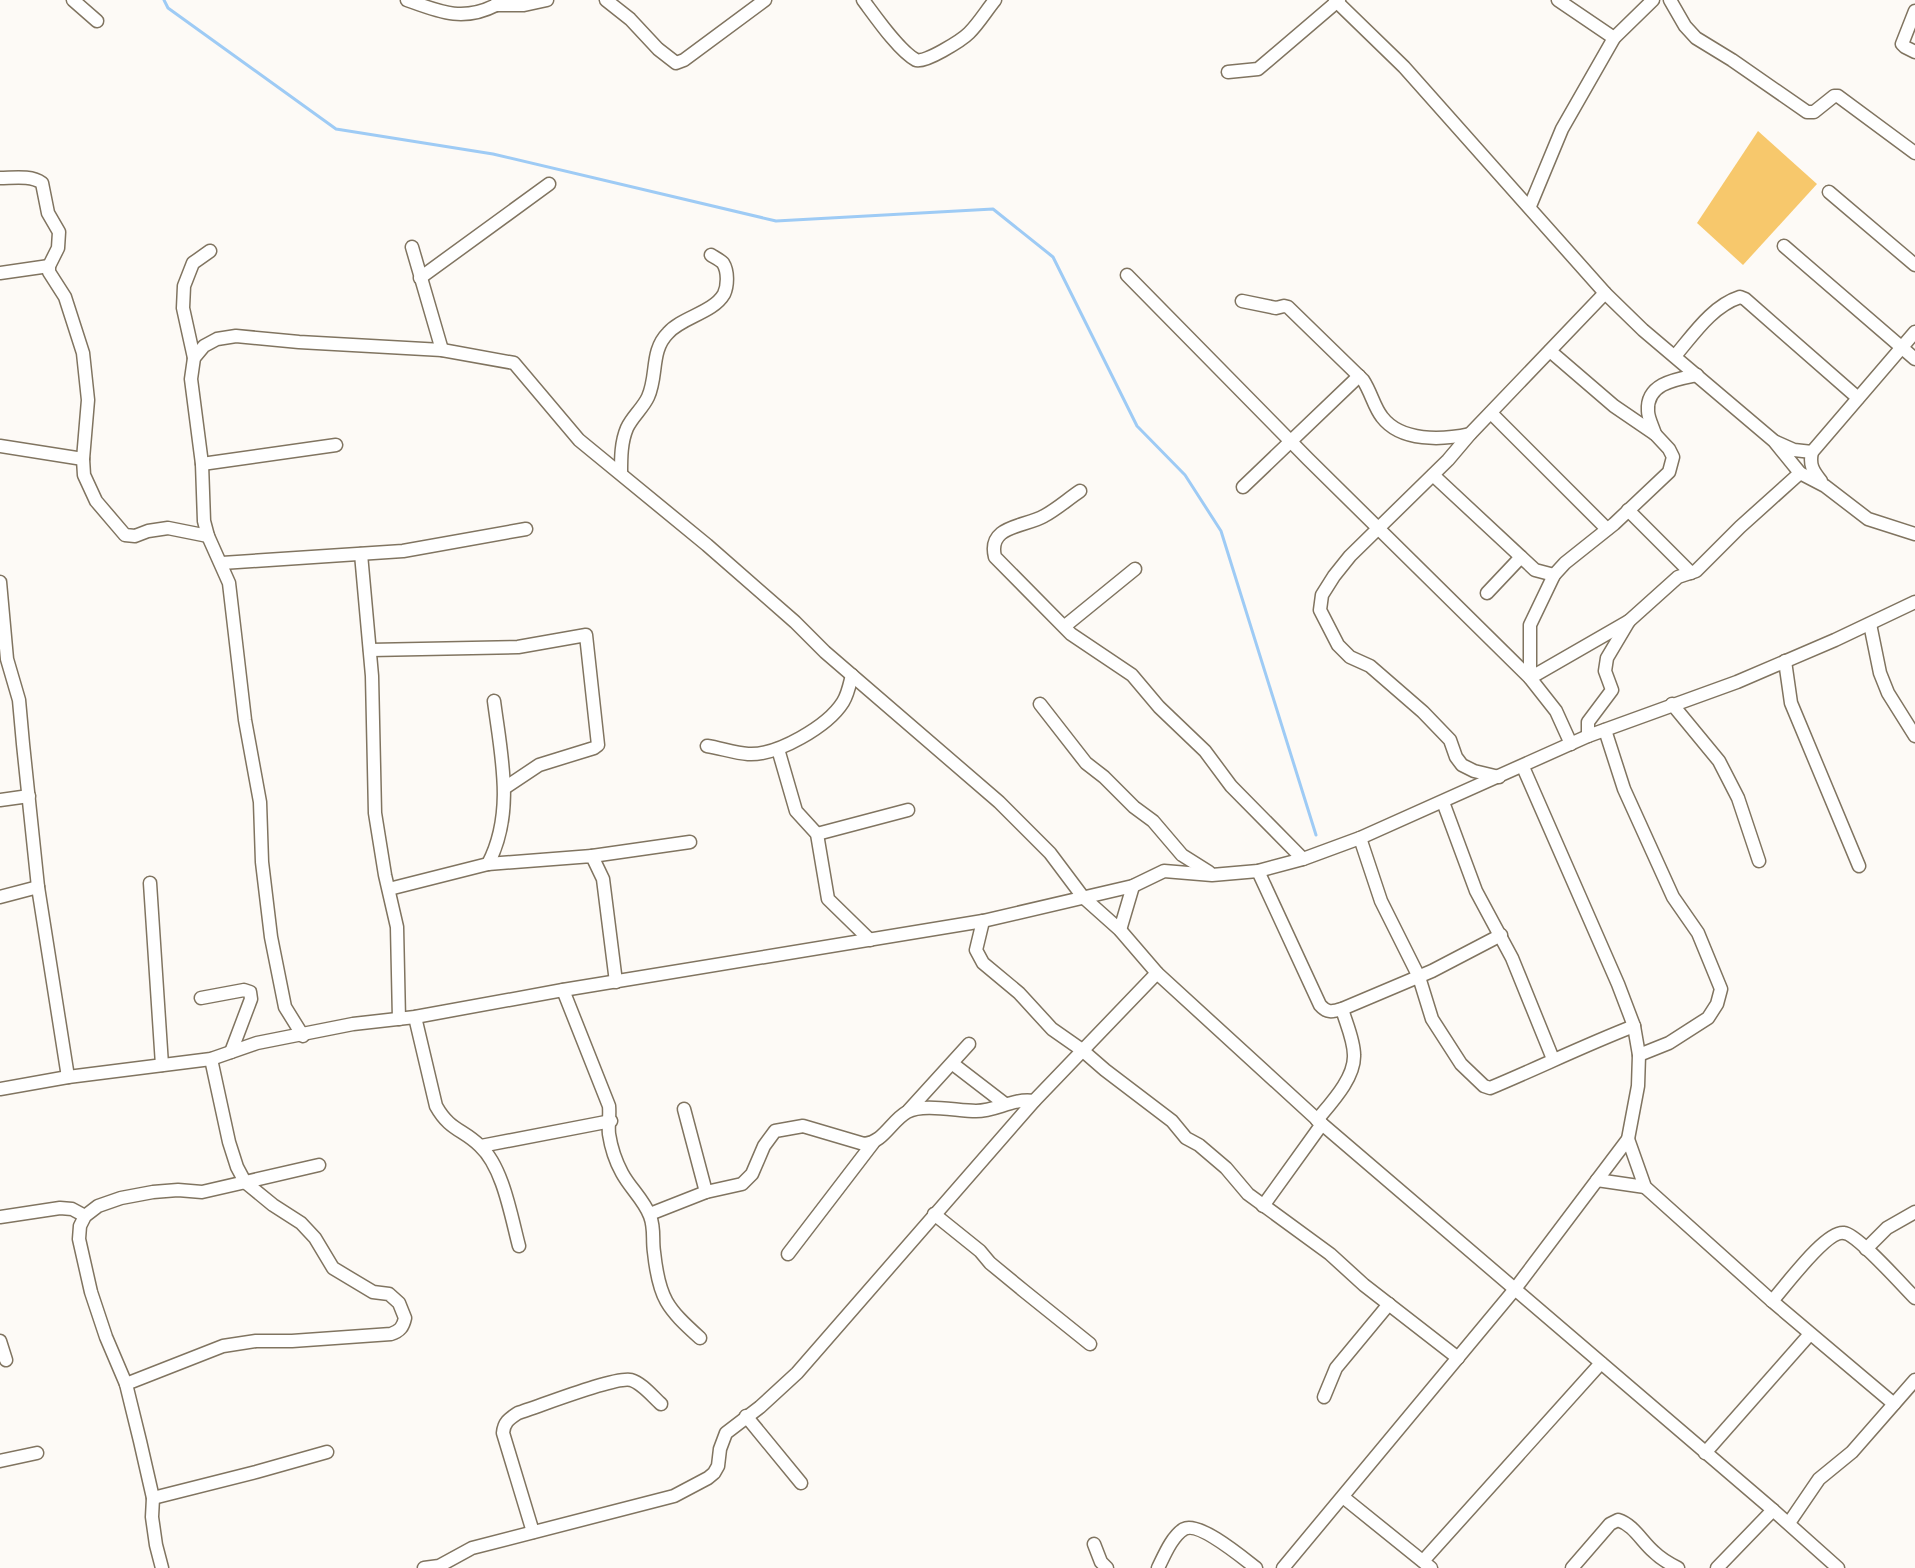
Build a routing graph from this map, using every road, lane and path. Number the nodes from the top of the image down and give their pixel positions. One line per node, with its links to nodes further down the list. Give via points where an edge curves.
1 (73, 0): 14 (street)
2 (407, 0): 12 (street, via 443,14 471,15)
3 (547, 0): 12 (street, via 524,5)
4 (606, 0): 5 (street, via 676,63)
5 (765, 0)
6 (863, 0): 7 (street, via 901,47 920,62 967,36)
7 (995, 0)
8 (1337, 0): 17 (street, via 1258,69); 22 (street, via 1404,67)
9 (1558, 0): 15 (street)
10 (1653, 0): 15 (street)
11 (1670, 0): 18 (street, via 1696,38 1807,112 1814,112 1838,96)
12 (497, 3)
13 (1915, 11): 16 (street, via 1902,44)
14 (98, 21)
15 (1614, 38): 22 (street, via 1562,129)
16 (1915, 52)
17 (1228, 72)
18 (1915, 153)
19 (0, 178): 28 (street, via 38,179 42,183 48,213 58,232 58,248)
20 (549, 184): 31 (street)
21 (1829, 192): 27 (street)
22 (1530, 206): 32 (street)
23 (1784, 246): 35 (street)
24 (412, 247): 31 (street)
25 (210, 251): 39 (street, via 193,263 184,286 183,308)
26 (711, 255): 55 (street, via 723,262 727,275 723,296 669,331 656,349 648,397 627,428)
27 (1915, 265)
28 (49, 266): 29 (street); 52 (street, via 65,297 83,353 88,400)
29 (0, 273)
30 (1127, 275): 48 (street)
31 (420, 278): 36 (street)
32 (1605, 293): 37 (street); 38 (street)
33 (1242, 301): 42 (street, via 1288,308)
34 (1915, 332): 35 (street)
35 (1901, 347): 40 (street); 43 (street)
36 (442, 350): 39 (street, via 236,336 216,339); 55 (street, via 514,363 579,440)
37 (1550, 351): 44 (street); 46 (street, via 1614,406)
38 (1674, 356): 41 (street); 43 (street, via 1704,322 1740,297)
39 (194, 358): 53 (street, via 191,379)
40 (1915, 359)
41 (1697, 375): 46 (street, via 1660,385 1652,396 1647,410); 47 (street)
42 (1359, 376): 45 (street, via 1380,415 1396,429 1428,438); 48 (street)
43 (1858, 398): 51 (street)
44 (1491, 413): 45 (street); 63 (street)
45 (1470, 434): 56 (street)
46 (1655, 434): 60 (street, via 1673,458 1670,472)
47 (1774, 441): 51 (street, via 1794,450); 54 (street)
48 (1291, 442): 58 (street); 61 (street)
49 (336, 445): 53 (street)
50 (0, 446): 52 (street)
51 (1812, 452): 57 (street, via 1812,469)
52 (83, 459): 65 (street, via 84,475 96,501 125,535 168,528)
53 (201, 464): 65 (street)
54 (1800, 472): 57 (street); 70 (street)
55 (621, 473): 81 (street, via 724,559)
56 (1433, 475): 61 (street); 67 (street)
57 (1825, 486): 64 (street, via 1868,519)
58 (1243, 487)
59 (1080, 491): 77 (street, via 1044,517 1008,528 993,548 995,557)
60 (1628, 510): 63 (street); 70 (street)
61 (1378, 528): 82 (street); 93 (street, via 1334,576 1322,595 1320,610 1338,645 1423,712 1450,740 1462,765)
62 (526, 529): 66 (street, via 403,551)
63 (1607, 529): 71 (street)
64 (1915, 534)
65 (208, 536): 68 (street)
66 (361, 554): 68 (street); 78 (street)
67 (1521, 557): 71 (street, via 1535,570); 73 (street)
68 (222, 563): 128 (street, via 230,583 245,720 260,802 271,938 285,1007)
69 (1135, 569): 77 (street)
70 (1691, 573): 75 (street, via 1678,577)
71 (1554, 575): 82 (street, via 1530,625)
72 (0, 582): 80 (street)
73 (1487, 593)
74 (1915, 602): 76 (street)
75 (1629, 621): 82 (street); 87 (street, via 1607,658 1605,670 1612,690 1593,712)
76 (1870, 624): 79 (street); 88 (street, via 1888,693)
77 (1065, 626): 103 (street, via 1132,675 1205,751 1231,786)
78 (370, 650): 94 (street, via 518,647 586,635 598,745 539,765); 112 (street, via 375,813)
79 (1785, 662): 85 (street); 106 (street, via 1791,703)
80 (6, 673): 95 (street, via 19,700)
81 (852, 675): 91 (street, via 844,700 829,718); 114 (street, via 999,802 1050,853)
82 (1530, 678): 89 (street, via 1556,711)
83 (494, 701): 94 (street)
84 (1040, 704): 108 (street, via 1086,763 1153,821 1182,855)
85 (1672, 705): 86 (street); 104 (street, via 1719,761 1738,798)
86 (1605, 730): 87 (street); 132 (street, via 1624,789 1673,897 1698,933 1721,989 1708,1018 1670,1042)
87 (1588, 736): 89 (street)
88 (1915, 736)
89 (1571, 744): 92 (street)
90 (707, 746): 91 (street, via 747,754)
91 (778, 749): 99 (street, via 796,811)
92 (1523, 766): 93 (street); 127 (street)
93 (1499, 777): 97 (street)
94 (506, 787): 105 (street, via 498,846)
95 (29, 796): 96 (street); 111 (street)
96 (0, 800)
97 (1443, 802): 100 (street); 117 (street, via 1476,891)
98 (908, 810): 99 (street)
99 (817, 834): 118 (street, via 828,899)
100 (1360, 838): 103 (street); 120 (street, via 1381,901)
101 (690, 842): 102 (street)
102 (591, 856): 105 (street); 121 (street, via 603,879)
103 (1303, 859): 107 (street)
104 (1759, 861)
105 (489, 864): 112 (street)
106 (1859, 866)
107 (1258, 871): 108 (street); 124 (street, via 1320,1005 1330,1012)
108 (1212, 875): 110 (street, via 1164,871)
109 (150, 883): 136 (street)
110 (1133, 886): 114 (street); 116 (street)
111 (38, 887): 113 (street); 137 (street)
112 (388, 889): 126 (street, via 397,927)
113 (0, 897)
114 (1083, 897): 115 (street); 116 (street)
115 (983, 921): 118 (street); 130 (street, via 976,951 983,963 1019,993 1052,1029)
116 (1120, 930): 119 (street)
117 (1501, 935): 120 (street); 134 (street)
118 (870, 940): 121 (street)
119 (1157, 973): 130 (street); 144 (street)
120 (1419, 977): 124 (street); 134 (street, via 1432,1019 1461,1064 1484,1086 1490,1088)
121 (616, 982): 122 (street)
122 (563, 990): 125 (street); 143 (street, via 609,1106)
123 (201, 998): 131 (street, via 250,992)
124 (1342, 1009): 144 (street, via 1354,1066)
125 (415, 1017): 126 (street); 147 (street, via 435,1106 453,1128)
126 (399, 1019): 128 (street, via 353,1024)
127 (1634, 1026): 132 (street); 134 (street)
128 (303, 1036): 131 (street)
129 (969, 1044): 135 (street)
130 (1082, 1050): 139 (street); 153 (street, via 1172,1120 1186,1138 1214,1156)
131 (231, 1052): 133 (street)
132 (1639, 1055): 145 (street, via 1638,1086)
133 (211, 1059): 136 (street); 150 (street, via 229,1142)
134 (1553, 1059)
135 (953, 1064): 140 (street); 142 (street)
136 (162, 1065): 137 (street)
137 (68, 1077): 138 (street)
138 (0, 1089)
139 (1034, 1101): 140 (street); 156 (street)
140 (1005, 1104): 142 (street, via 979,1111 918,1108)
141 (684, 1109): 152 (street)
142 (907, 1112): 146 (street)
143 (610, 1121): 147 (street); 155 (street, via 617,1162)
144 (1319, 1122): 153 (street); 162 (street)
145 (1628, 1139): 149 (street); 151 (street)
146 (873, 1143): 152 (street, via 864,1144 803,1126 775,1131 752,1174 742,1184); 161 (street)
147 (481, 1146): 159 (street, via 503,1189)
148 (320, 1165): 150 (street)
149 (1598, 1180): 151 (street); 162 (street)
150 (245, 1182): 157 (street, via 202,1192 178,1190 121,1198 98,1206); 174 (street, via 301,1223 333,1268 373,1292 389,1294 399,1303 405,1318 403,1327 391,1334 223,1346)
151 (1645, 1187): 164 (street)
152 (706, 1192): 155 (street)
153 (1263, 1206): 165 (street, via 1330,1254)
154 (1915, 1212): 160 (street, via 1887,1228)
155 (650, 1214): 167 (street, via 663,1298 672,1313)
156 (934, 1214): 169 (street); 178 (street, via 797,1373)
157 (85, 1216): 158 (street, via 60,1208); 174 (street, via 79,1239 91,1292)
158 (0, 1217)
159 (519, 1246)
160 (1866, 1249): 163 (street); 164 (street, via 1850,1235 1835,1234)
161 (788, 1254)
162 (1515, 1289): 170 (street); 172 (street)
163 (1915, 1298)
164 (1772, 1301): 166 (street)
165 (1389, 1304): 170 (street); 175 (street, via 1336,1368)
166 (1810, 1334): 177 (street); 181 (street)
167 (700, 1338)
168 (0, 1341): 171 (street)
169 (1090, 1344)
170 (1458, 1358): 184 (street)
171 (6, 1359)
172 (1601, 1363): 181 (street); 190 (street)
173 (1915, 1380): 177 (street)
174 (126, 1384): 185 (street)
175 (1324, 1398)
176 (660, 1404): 188 (street, via 632,1380 623,1380 508,1419 502,1433)
177 (1894, 1404): 187 (street, via 1852,1452 1819,1479)
178 (746, 1416): 183 (street); 188 (street, via 726,1433 718,1466 708,1478 674,1496)
179 (327, 1452): 185 (street)
180 (38, 1453): 182 (street)
181 (1706, 1453): 186 (street)
182 (0, 1461)
183 (801, 1483)
184 (1342, 1497): 190 (street); 196 (street)
185 (153, 1498): 191 (street, via 152,1517)
186 (1773, 1510): 187 (street); 199 (street)
187 (1789, 1524): 200 (street)
188 (532, 1533): 192 (street, via 472,1548 439,1566)
189 (1094, 1544): 193 (street)
190 (1427, 1564)
191 (162, 1568)
192 (424, 1568)
193 (1107, 1568)
194 (1158, 1568): 195 (street, via 1177,1534 1193,1527 1227,1545)
195 (1256, 1568)
196 (1283, 1568)
197 (1572, 1568): 198 (street, via 1610,1524 1618,1520 1636,1532 1653,1552)
198 (1678, 1568)
199 (1717, 1568)
200 (1838, 1568)

